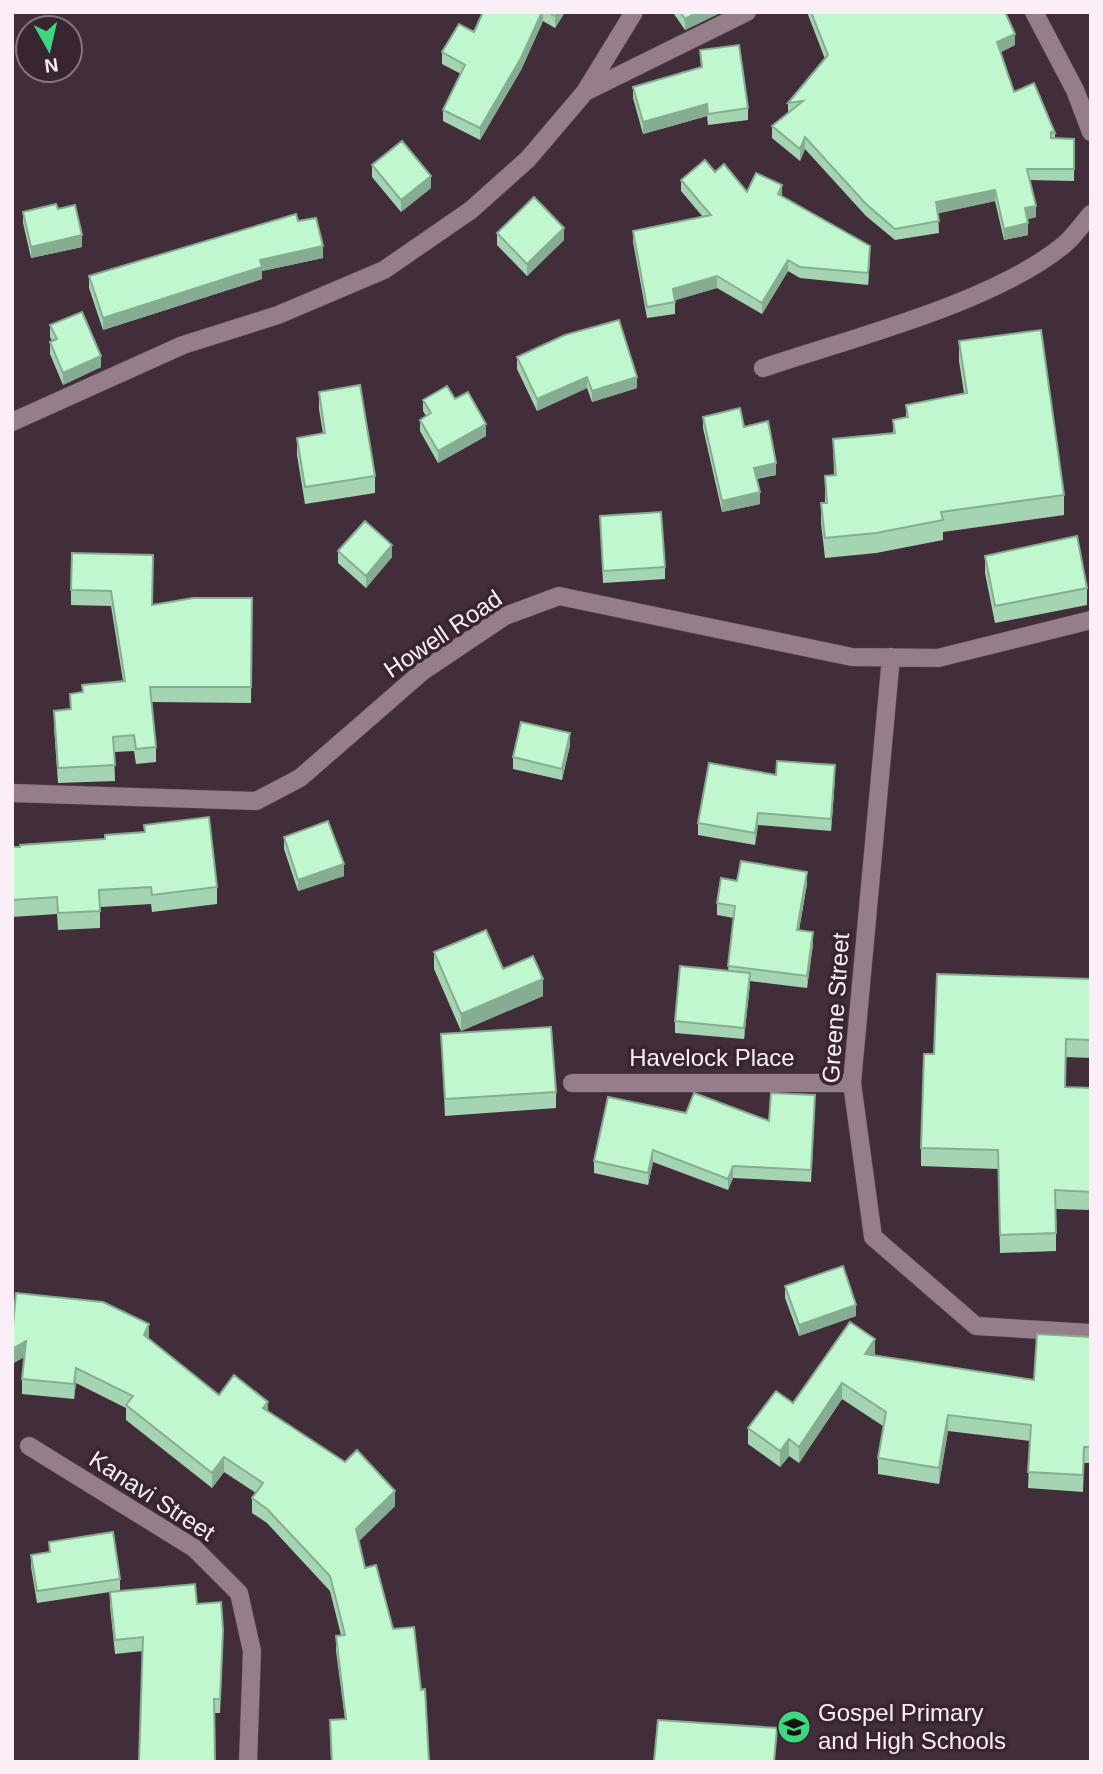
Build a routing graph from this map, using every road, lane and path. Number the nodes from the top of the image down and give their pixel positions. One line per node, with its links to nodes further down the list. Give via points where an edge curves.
1 (634, 12): 4 (street)
2 (747, 12): 4 (street)
3 (1034, 12): 5 (street, via 1075,90)
4 (585, 92): 8 (street, via 528,159 471,210 384,270 278,315 183,345)
5 (1091, 132)
6 (1091, 214): 7 (street, via 1067,242 1020,274 944,307)
7 (764, 368)
8 (12, 422)
9 (1091, 620): 10 (street, Howell Road, via 938,658)
10 (891, 657): 11 (street, Howell Road, via 852,657 559,596 505,616 423,671 300,778 256,801); 13 (street, Greene Street)
11 (12, 793)
12 (572, 1083): 13 (street, Havelock Place)
13 (852, 1083): 14 (street, Greene Street, via 873,1237 976,1326)
14 (1091, 1333)
15 (29, 1446): 16 (street, Kanavi Street, via 194,1548 239,1593 252,1651)
16 (247, 1762)

